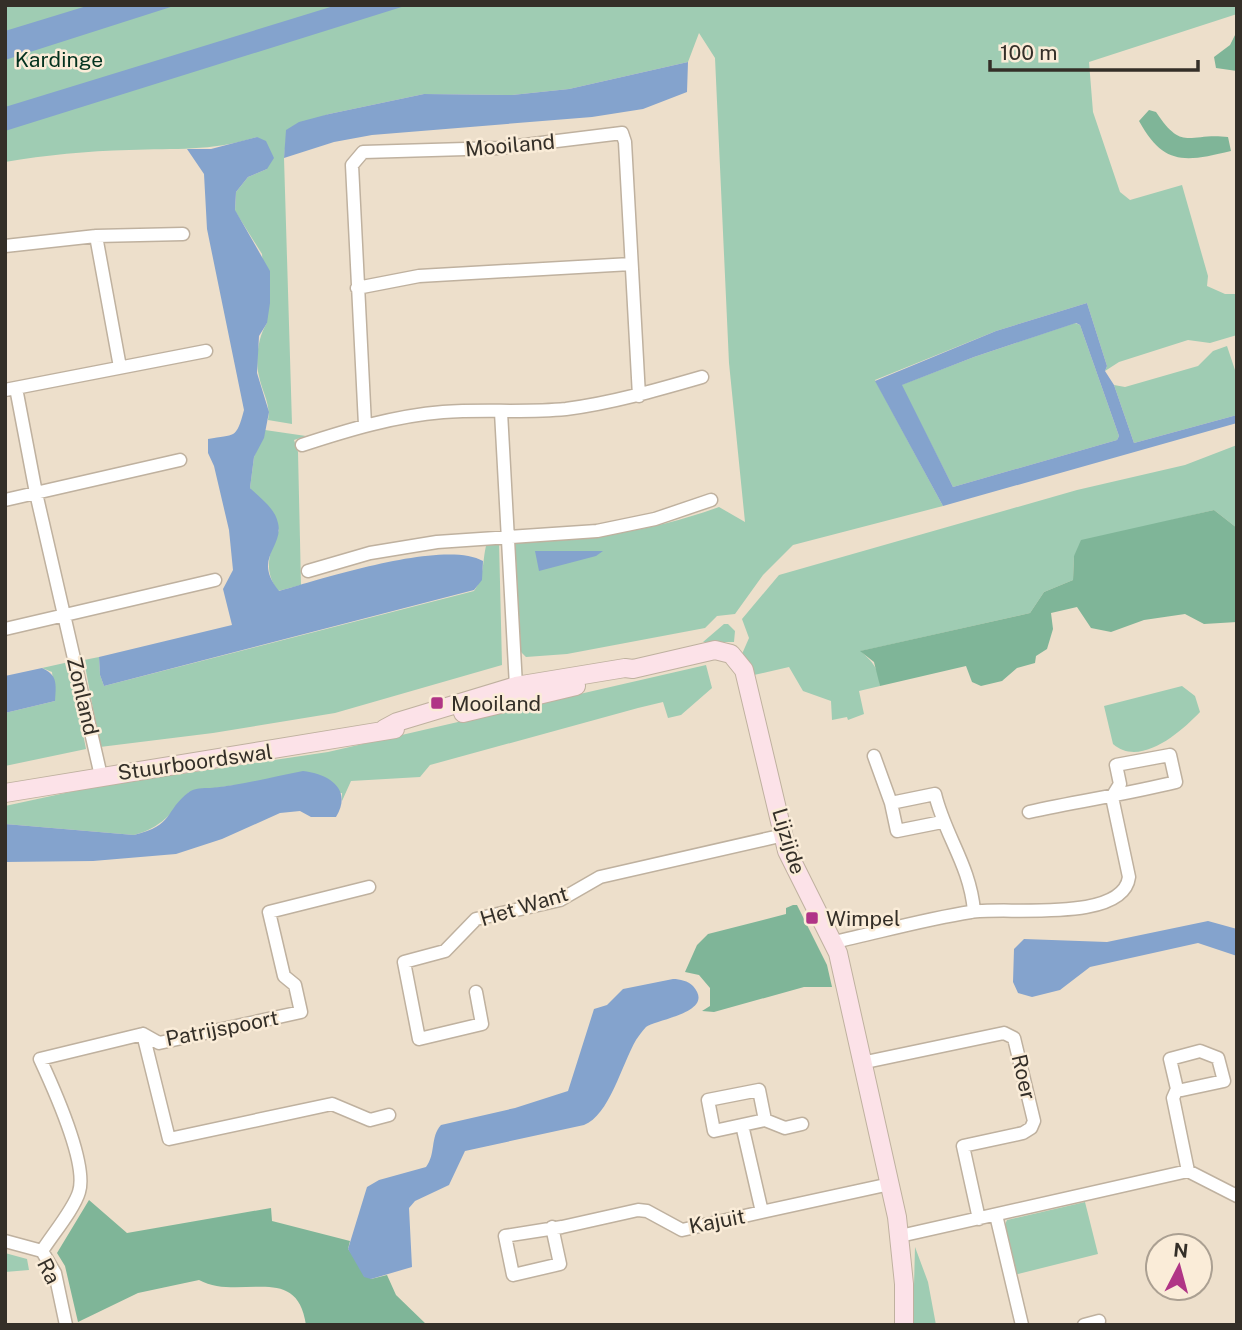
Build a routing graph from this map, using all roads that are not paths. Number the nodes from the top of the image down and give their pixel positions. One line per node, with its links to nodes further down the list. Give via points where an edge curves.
1 (183, 234): 2 (street)
2 (96, 236): 3 (street); 7 (street)
3 (5, 246)
4 (631, 264): 5 (street, via 419,276); 5 (street, Mooiland, via 622,133 500,148 363,152 352,165); 10 (street, Mooiland)
5 (357, 288): 12 (street, Mooiland)
6 (206, 351): 7 (street, Zonland)
7 (120, 367): 9 (street, Zonland)
8 (702, 377): 10 (street)
9 (11, 389): 15 (street, Zonland)
10 (639, 396): 11 (street, via 566,409)
11 (501, 412): 12 (street, via 443,412); 18 (street)
12 (365, 425): 13 (street)
13 (302, 445)
14 (180, 460): 15 (street)
15 (36, 493): 16 (street); 21 (street, Zonland)
16 (5, 500)
17 (711, 500): 18 (street, via 655,519 597,531)
18 (507, 537): 19 (street, via 402,547); 24 (street)
19 (308, 571)
20 (215, 580): 21 (street)
21 (65, 615): 22 (street); 26 (street, Zonland)
22 (5, 629)
23 (632, 669): 24 (street, Stuurboordswal, via 624,675); 32 (street, Lijzijde, via 715,650 737,659 750,690)
24 (518, 693): 26 (street, Stuurboordswal, via 384,729 257,754)
25 (874, 756): 29 (street)
26 (101, 776): 27 (street, Stuurboordswal)
27 (5, 793)
28 (1112, 797): 28 (street, via 1176,782 1170,755 1116,765 1120,784); 30 (street); 34 (street, via 1129,871 1127,886 1118,895 1057,911)
29 (891, 803): 31 (street, via 935,794); 31 (street, via 897,831)
30 (1029, 812)
31 (942, 821): 34 (street, via 966,868)
32 (784, 835): 35 (street, Lijzijde, via 795,871); 36 (street, Het Want, via 600,877 560,900 476,919 445,951 404,962 419,1039 482,1024)
33 (369, 887): 37 (street, Patrijspoort, via 269,912 284,976 295,985 301,1012 159,1043)
34 (974, 911): 35 (street)
35 (834, 942): 38 (street, Lijzijde)
36 (476, 992)
37 (143, 1034): 40 (street, Patrijspoort, via 169,1139 331,1104 370,1120); 53 (street, Patrijspoort, via 40,1059 81,1170 79,1193)
38 (862, 1063): 45 (street, Lijzijde); 49 (street, Roer, via 1004,1033 1014,1038 1034,1121 1023,1133 964,1146)
39 (1177, 1089): 44 (street, via 1173,1098)
40 (389, 1115)
41 (765, 1120): 42 (street, via 785,1128); 43 (street); 43 (street, via 760,1090 708,1100 714,1130)
42 (802, 1124)
43 (743, 1125): 47 (street, Kajuit)
44 (1188, 1171): 46 (street); 48 (street)
45 (890, 1184): 47 (street, Kajuit); 51 (street, Lijzijde)
46 (1237, 1196)
47 (762, 1212): 50 (street, Kajuit, via 682,1230 638,1210)
48 (996, 1215): 49 (street); 57 (street)
49 (979, 1219): 51 (street)
50 (552, 1227): 50 (street, Kajuit, via 560,1264 513,1275 505,1236)
51 (900, 1236): 56 (street, Lijzijde)
52 (5, 1241): 53 (street, Ra)
53 (42, 1251): 55 (street, Ra, via 55,1273)
54 (1099, 1321): 58 (street)
55 (66, 1325)
56 (904, 1325)
57 (1022, 1325)
58 (1084, 1325)

